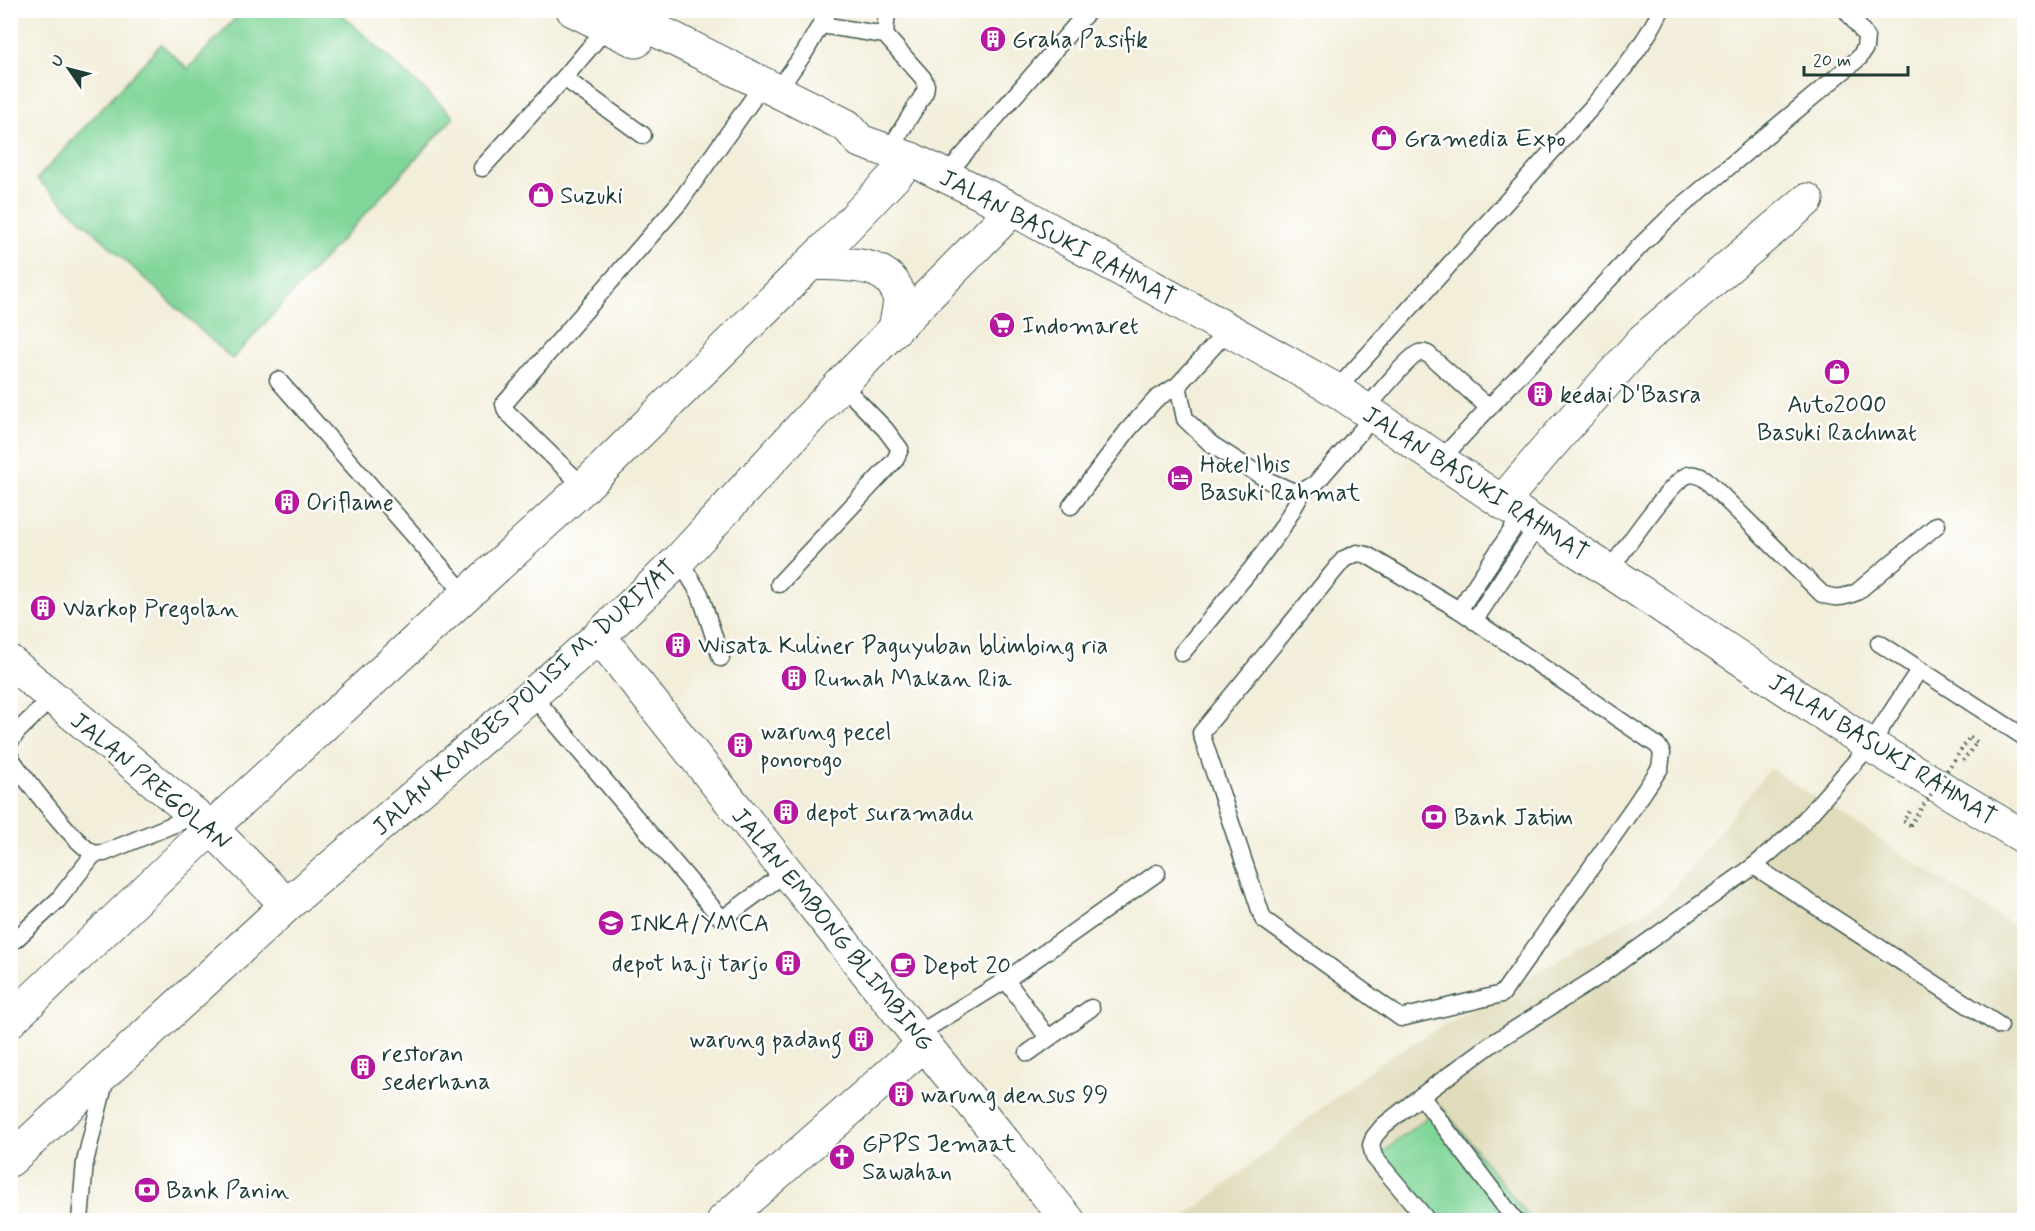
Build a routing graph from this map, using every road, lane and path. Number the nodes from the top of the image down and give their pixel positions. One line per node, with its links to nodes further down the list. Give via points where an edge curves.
1 (573, 10): 6 (street, JALAN BASUKI RAHMAT)
2 (887, 10): 8 (lane)
3 (1089, 10): 14 (lane)
4 (1661, 10): 23 (lane, via 1626,67 1593,106)
5 (1846, 10): 24 (lane, via 1866,36 1859,58 1676,211)
6 (612, 18): 9 (lane); 10 (street, JALAN BASUKI RAHMAT)
7 (825, 18): 8 (lane); 10 (lane)
8 (885, 36): 12 (lane, via 926,85)
9 (564, 78): 11 (lane); 13 (lane)
10 (765, 96): 12 (street, JALAN BASUKI RAHMAT, via 847,126); 27 (lane, via 504,404 506,411)
11 (643, 135)
12 (886, 151): 14 (street, JALAN BASUKI RAHMAT); 17 (street)
13 (482, 168)
14 (946, 176): 16 (street, JALAN BASUKI RAHMAT)
15 (1807, 200): 30 (street, via 1644,339)
16 (1013, 209): 18 (street, JALAN BASUKI RAHMAT); 19 (street, JALAN KOMBES POLISI M. DURIYAT)
17 (811, 263): 19 (street, via 866,266 884,274 893,282 899,298); 27 (street)
18 (1229, 329): 22 (lane); 23 (street, JALAN BASUKI RAHMAT)
19 (895, 330): 21 (street, JALAN KOMBES POLISI M. DURIYAT)
20 (278, 380): 35 (lane)
21 (842, 384): 32 (street, JALAN KOMBES POLISI M. DURIYAT); 34 (lane, via 900,449 895,460)
22 (1178, 385): 28 (lane, via 1185,418 1211,444 1269,481); 29 (lane, via 1156,399 1128,430)
23 (1336, 390): 25 (street, JALAN BASUKI RAHMAT)
24 (1489, 408): 25 (lane, via 1423,352 1402,369); 26 (lane)
25 (1369, 413): 26 (street, JALAN BASUKI RAHMAT); 28 (lane, via 1315,484)
26 (1440, 460): 30 (street, JALAN BASUKI RAHMAT)
27 (584, 487): 35 (street)
28 (1303, 491): 40 (lane, via 1254,567)
29 (1071, 506)
30 (1521, 514): 33 (street, JALAN BASUKI RAHMAT); 36 (lane); 37 (lane)
31 (1937, 525): 33 (lane, via 1857,592 1833,598 1822,594 1706,479 1689,474 1681,478 1649,516)
32 (679, 560): 38 (street, JALAN KOMBES POLISI M. DURIYAT); 41 (lane, via 700,594)
33 (1609, 571): 49 (street, JALAN BASUKI RAHMAT)
34 (779, 584)
35 (465, 594): 51 (street)
36 (1459, 610): 37 (lane); 37 (lane, via 1357,552 1344,559 1201,733 1263,919 1401,1018 1502,994 1633,808 1662,760 1658,746)
37 (1474, 621)
38 (599, 636): 44 (street, JALAN KOMBES POLISI M. DURIYAT); 56 (street, JALAN EMBONG BLIMBING)
39 (1879, 643): 43 (lane)
40 (1182, 653)
41 (721, 658)
42 (10, 662): 45 (street, JALAN PREGOLAN)
43 (1919, 670): 46 (lane); 49 (lane)
44 (532, 695): 56 (lane, via 721,918); 58 (street, JALAN KOMBES POLISI M. DURIYAT)
45 (52, 698): 48 (lane); 51 (street, JALAN PREGOLAN)
46 (2025, 737)
47 (1970, 738): 52 (path, bridge)
48 (10, 742)
49 (1870, 745): 53 (street, JALAN BASUKI RAHMAT); 55 (lane, via 1794,832)
50 (10, 757): 54 (lane, via 63,824)
51 (203, 821): 54 (lane); 58 (street, JALAN PREGOLAN); 62 (street)
52 (1910, 825)
53 (2025, 837)
54 (94, 854): 59 (lane, via 57,900)
55 (1754, 866): 63 (lane); 68 (lane, via 1602,975 1493,1043)
56 (788, 872): 65 (street, JALAN EMBONG BLIMBING)
57 (1157, 873): 60 (lane)
58 (287, 905): 67 (street, JALAN KOMBES POLISI M. DURIYAT)
59 (15, 940)
60 (1006, 980): 64 (lane); 65 (lane)
61 (1091, 1008): 64 (lane)
62 (10, 1021)
63 (2000, 1026)
64 (1048, 1038): 66 (lane)
65 (921, 1039): 71 (street); 72 (street, JALAN EMBONG BLIMBING)
66 (1028, 1053)
67 (107, 1071): 69 (street, JALAN KOMBES POLISI M. DURIYAT); 70 (lane, via 85,1162)
68 (1421, 1096): 73 (lane, via 1383,1126 1371,1145 1374,1157); 74 (lane)
69 (10, 1161)
70 (80, 1221)
71 (724, 1221)
72 (1068, 1221)
73 (1427, 1221)
74 (1515, 1221)

